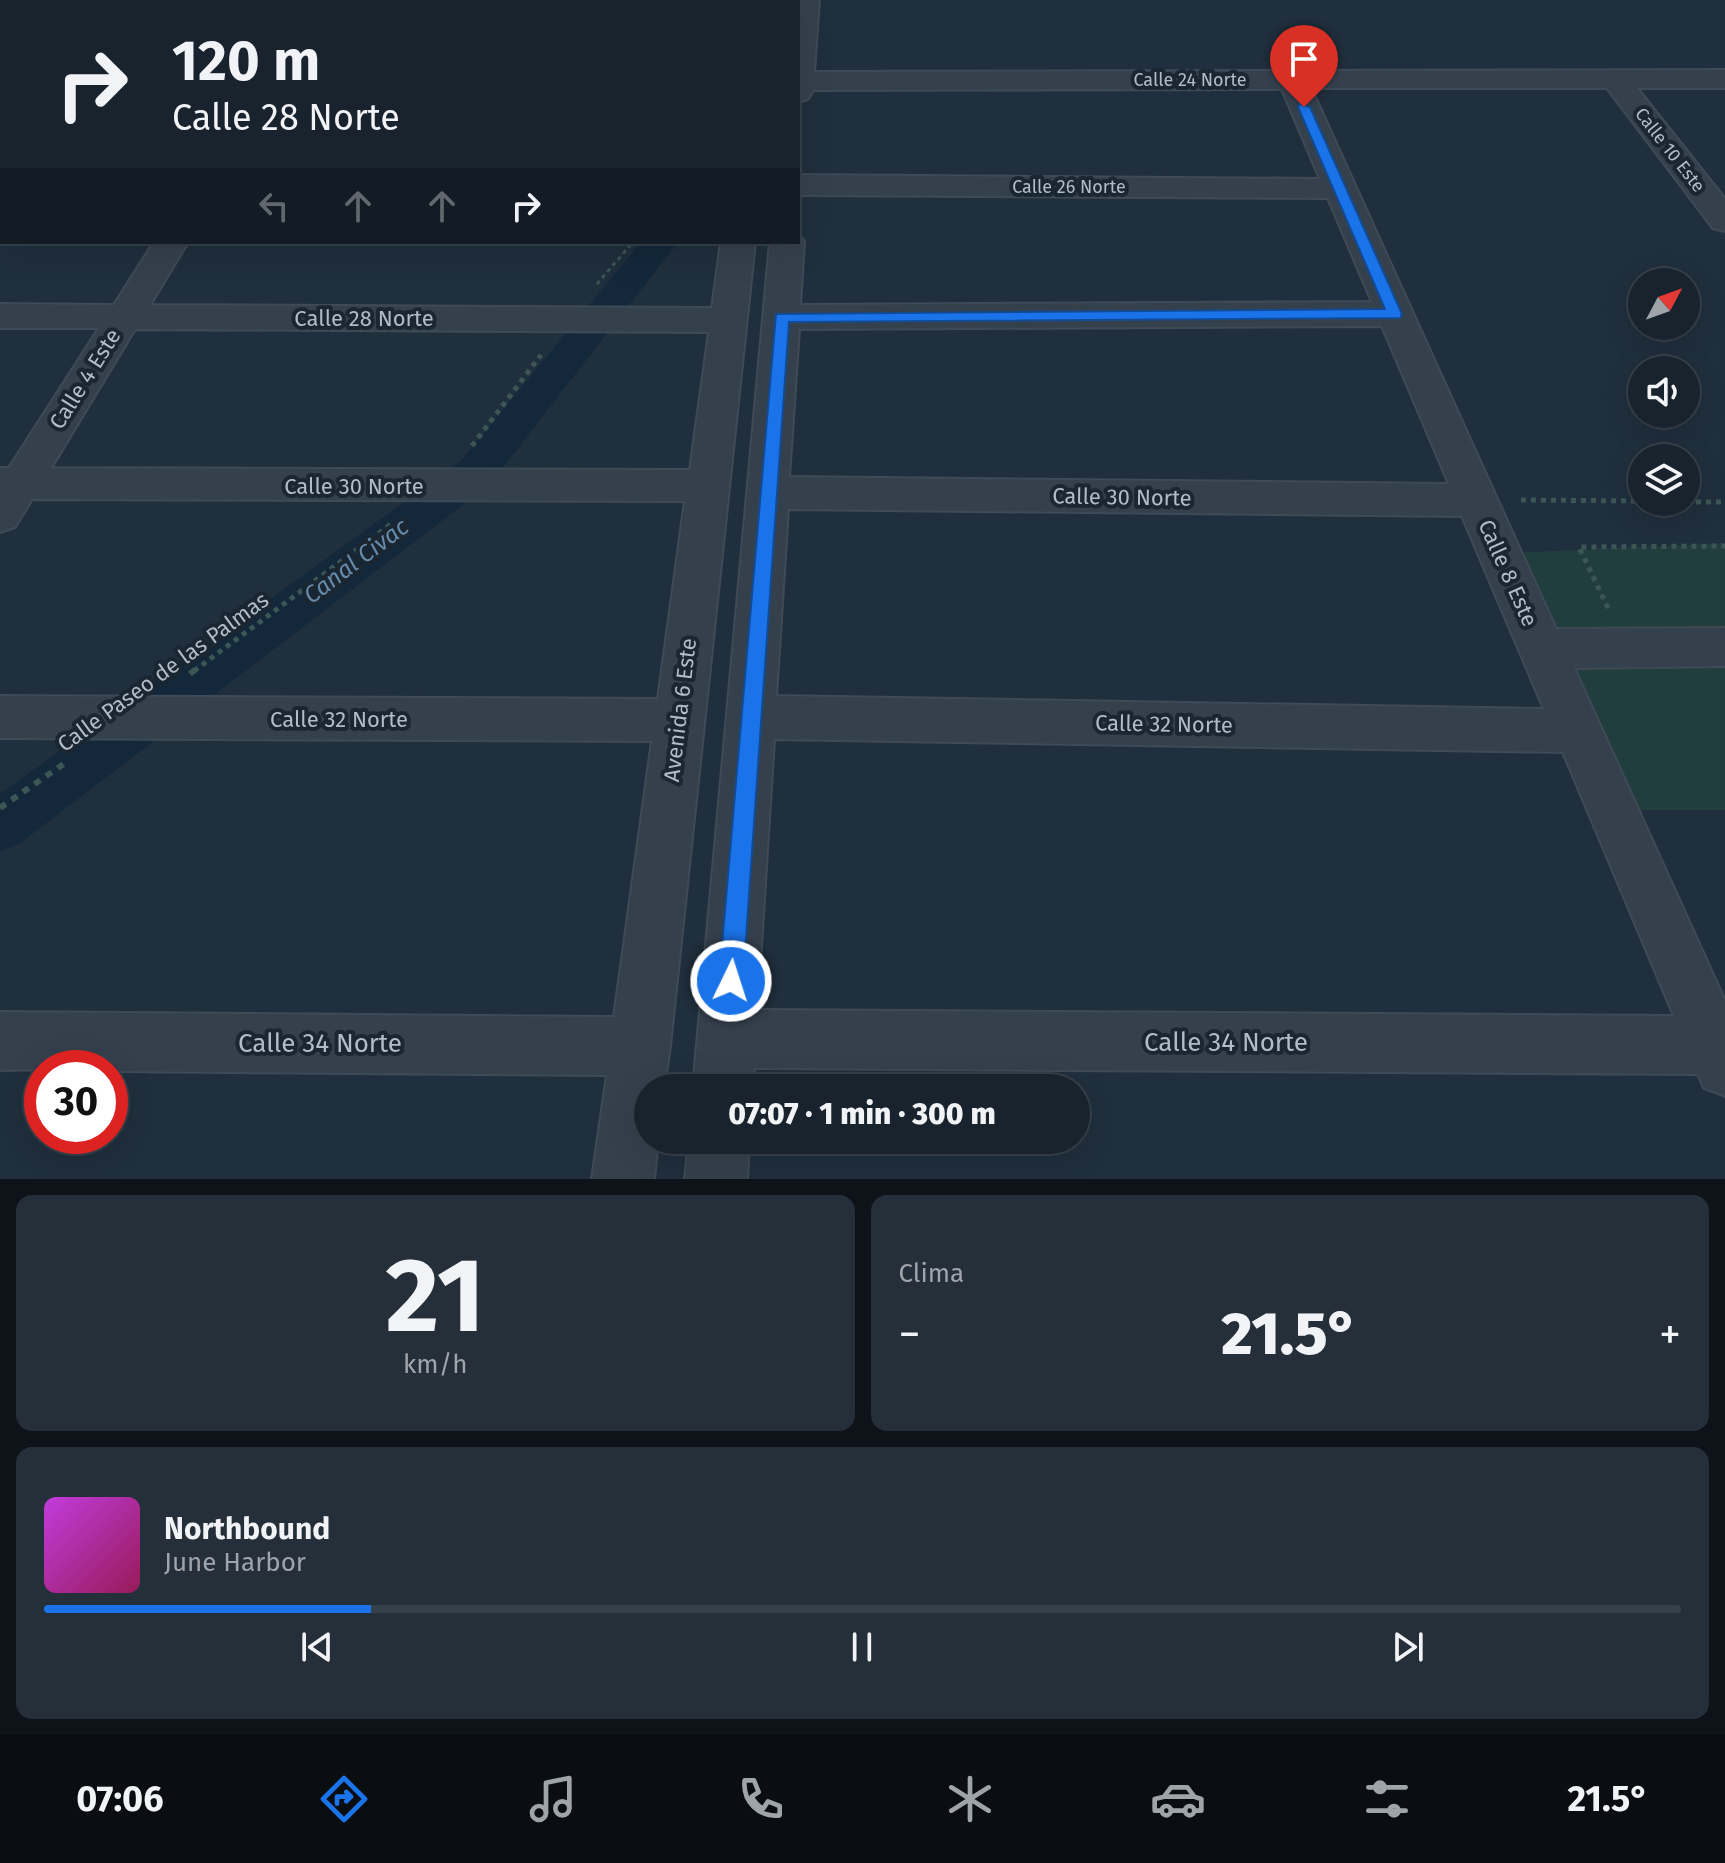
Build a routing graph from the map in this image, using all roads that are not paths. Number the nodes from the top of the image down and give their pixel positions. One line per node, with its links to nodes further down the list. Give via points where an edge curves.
1 (806, 0): 2 (street)
2 (800, 69)
3 (1292, 79): 4 (street, Calle 24 Norte); 6 (street, Calle 24 Norte); 8 (street, Calle 8 Este)
4 (1615, 79): 5 (street, Calle 24 Norte); 9 (street, Calle 10 Este)
5 (1725, 79)
6 (800, 81)
7 (800, 185): 8 (street, Calle 26 Norte)
8 (1340, 189): 14 (street, Calle 8 Este)
9 (1713, 191): 10 (street, Calle 10 Este)
10 (1725, 221)
11 (170, 244): 16 (street, Calle 4 Este)
12 (738, 244): 18 (street, Avenida 6 Este)
13 (787, 244): 17 (street)
14 (1395, 314): 17 (street); 24 (street, Calle 8 Este)
15 (0, 316): 16 (street, Calle 28 Norte)
16 (124, 317): 18 (street, Calle 28 Norte); 23 (street, Calle 4 Este)
17 (782, 317): 19 (street)
18 (728, 320): 20 (street, Avenida 6 Este)
19 (778, 376): 20 (street); 22 (street)
20 (722, 382): 21 (street, Avenida 6 Este)
21 (707, 486): 23 (street, Calle 30 Norte); 29 (street, Avenida 6 Este)
22 (768, 493): 24 (street, Calle 30 Norte); 28 (street)
23 (7, 494)
24 (1476, 500): 26 (street, Calle 8 Este)
25 (1725, 647): 26 (street)
26 (1542, 649): 30 (street, Calle 8 Este)
27 (0, 717): 29 (street, Calle 32 Norte)
28 (750, 717): 30 (street, Calle 32 Norte); 34 (street)
29 (679, 720): 32 (street, Avenida 6 Este)
30 (1578, 731): 33 (street, Calle 8 Este)
31 (0, 1041): 32 (street, Calle 34 Norte)
32 (641, 1046): 36 (street, Avenida 6 Este)
33 (1722, 1052): 34 (street, Calle 34 Norte)
34 (725, 1064)
35 (718, 1154): 37 (street)
36 (623, 1179)
37 (716, 1179)

